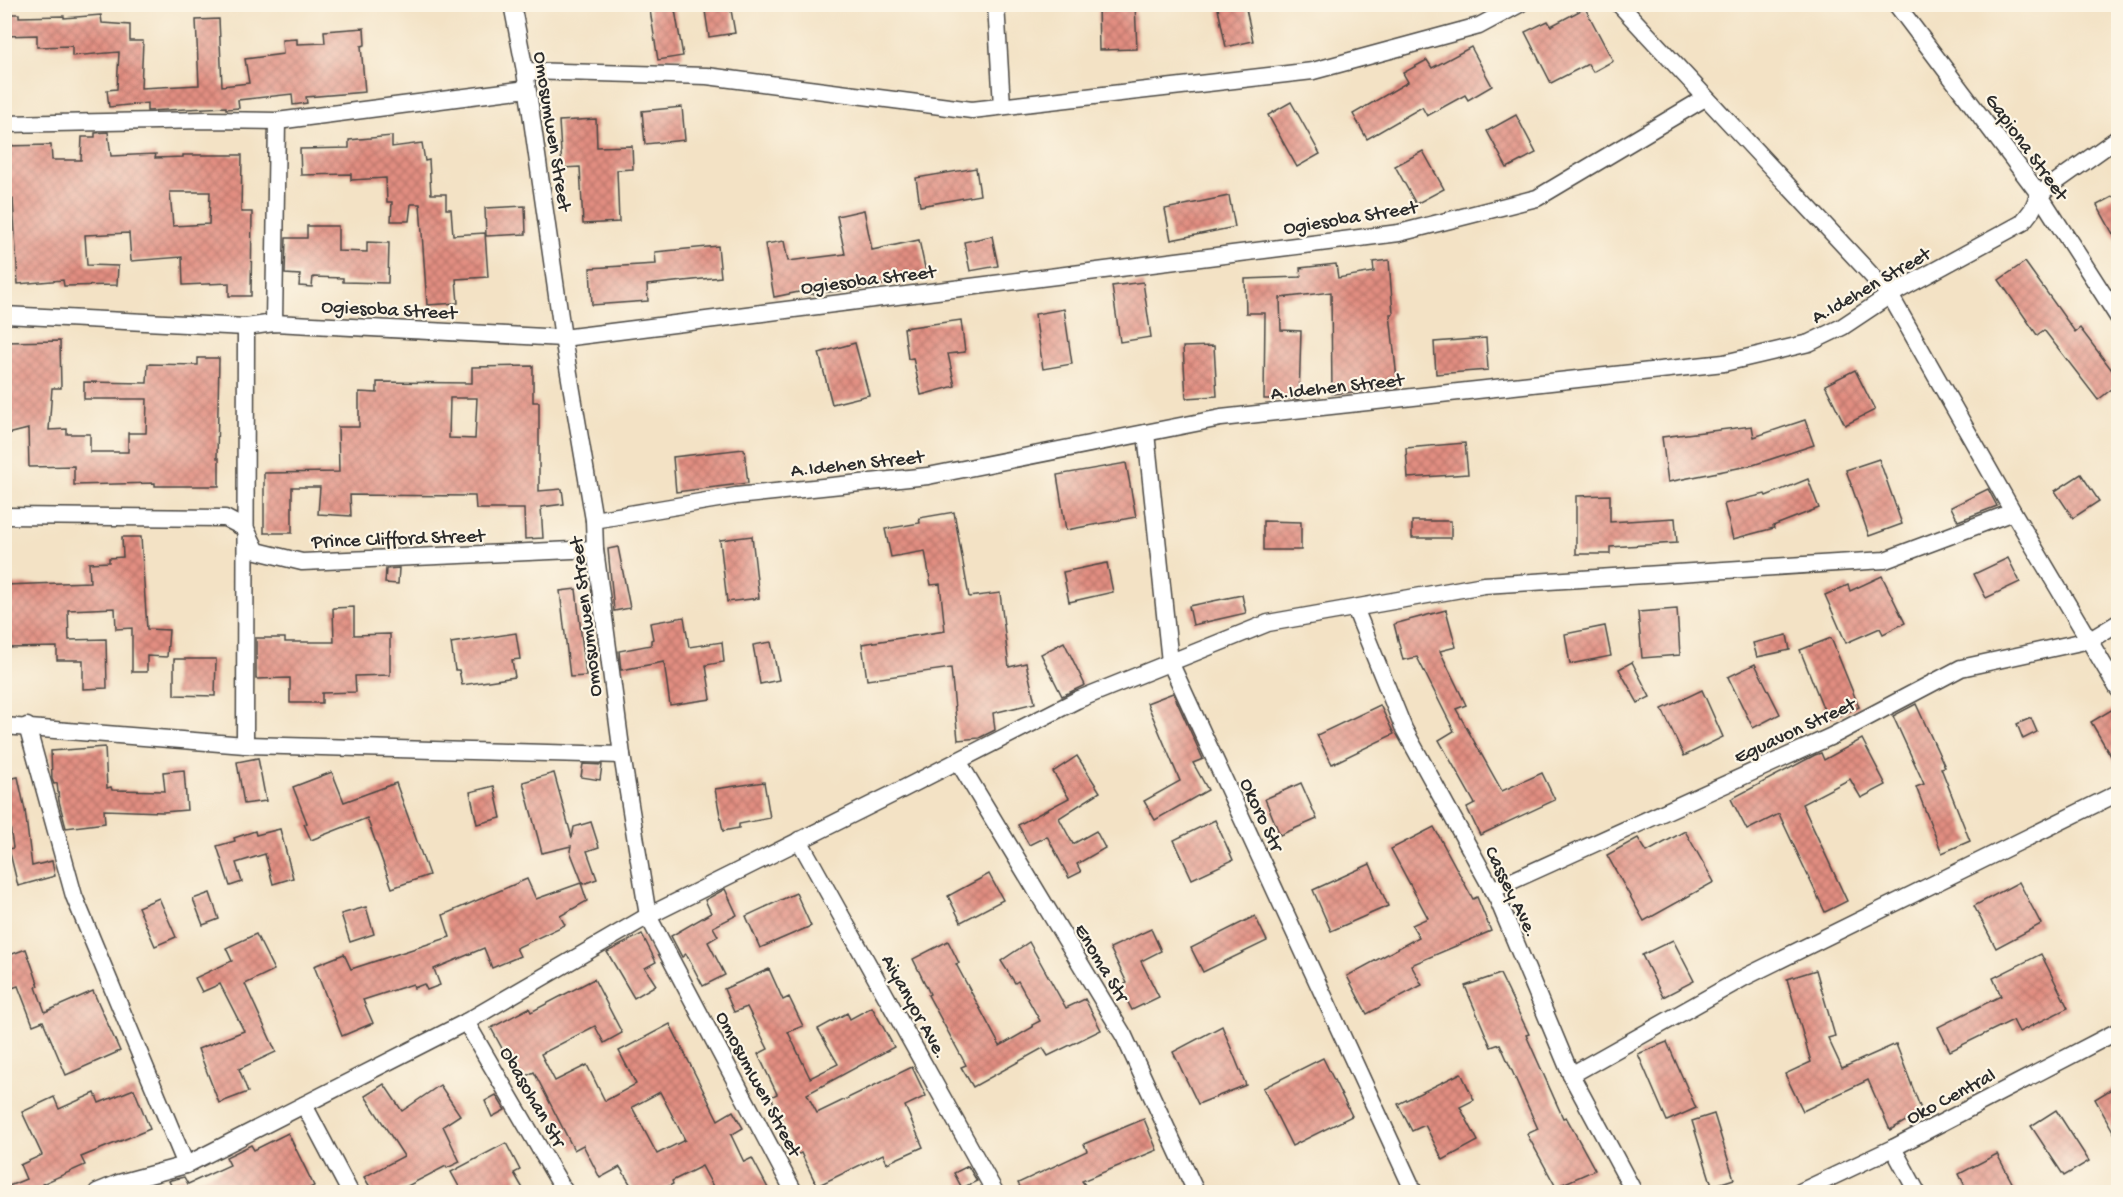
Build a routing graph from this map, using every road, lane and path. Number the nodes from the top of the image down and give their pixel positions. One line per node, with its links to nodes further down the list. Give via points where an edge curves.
1 (512, 4): 6 (street, Omosumwen Street)
2 (996, 4): 9 (street)
3 (1520, 4): 9 (street, via 1479,26 1313,71)
4 (1619, 4): 8 (street)
5 (1896, 4): 13 (street, Gapiona Street)
6 (525, 71): 7 (street, Omosumwen Street); 9 (street, via 707,76 972,110)
7 (527, 89): 10 (street); 19 (street, Omosumwen Street)
8 (1705, 98): 14 (street); 19 (street, Ogiesoba Street, via 1537,198 1399,233)
9 (1002, 106)
10 (277, 121): 11 (street); 17 (street)
11 (4, 124)
12 (2118, 138): 13 (street)
13 (2039, 194): 14 (street, A.Idehen Street, via 2022,223); 16 (street, Gapiona Street)
14 (1890, 295): 20 (street, A.Idehen Street, via 1842,327 1809,343 1724,363 1221,418); 21 (street)
15 (4, 315): 18 (street, Ogiesoba Street)
16 (2118, 317)
17 (274, 322): 18 (street, Ogiesoba Street); 19 (street, Ogiesoba Street)
18 (246, 327): 24 (street)
19 (563, 338): 23 (street, Omosumwen Street)
20 (1146, 433): 23 (street, A.Idehen Street, via 928,476 736,496); 29 (street, Okoro Str)
21 (2013, 512): 26 (street, via 1885,560 1484,585); 28 (street)
22 (4, 516): 24 (street, via 225,518)
23 (594, 520): 25 (street, Omosumwen Street)
24 (246, 529): 25 (street, Prince Clifford Street, via 257,550 302,562); 33 (street)
25 (595, 549): 34 (street, Omosumwen Street)
26 (1355, 608): 29 (street, via 1268,623); 38 (street, Cassey Ave., via 1404,729)
27 (2118, 623): 28 (street, Eguavon Street)
28 (2090, 640): 30 (street); 38 (street, Eguavon Street, via 1961,668 1832,736)
29 (1170, 662): 35 (street, via 1077,700); 53 (street, Okoro Str)
30 (2118, 689)
31 (4, 726): 32 (street)
32 (27, 726): 33 (street); 45 (street, via 74,896)
33 (245, 744): 34 (street)
34 (622, 756): 39 (street, Omosumwen Street)
35 (958, 761): 37 (street); 52 (street, Enoma Str, via 1124,1036)
36 (2118, 793): 42 (street, via 1745,977)
37 (799, 840): 39 (street); 51 (street, Aiyanyor Ave.)
38 (1492, 890): 42 (street, Cassey Ave.)
39 (648, 916): 40 (street); 50 (street, Omosumwen Street)
40 (466, 1022): 43 (street); 49 (street, Obasohan Str)
41 (2118, 1031): 44 (street, Oko Central)
42 (1571, 1075): 54 (street, Cassey Ave.)
43 (303, 1105): 45 (street); 48 (street)
44 (1893, 1148): 55 (street, Oko Central); 56 (street)
45 (186, 1165): 46 (street)
46 (122, 1188): 47 (street)
47 (96, 1192)
48 (350, 1192)
49 (566, 1192)
50 (794, 1192)
51 (995, 1192)
52 (1196, 1192)
53 (1414, 1192)
54 (1634, 1192)
55 (1800, 1192)
56 (1917, 1192)

